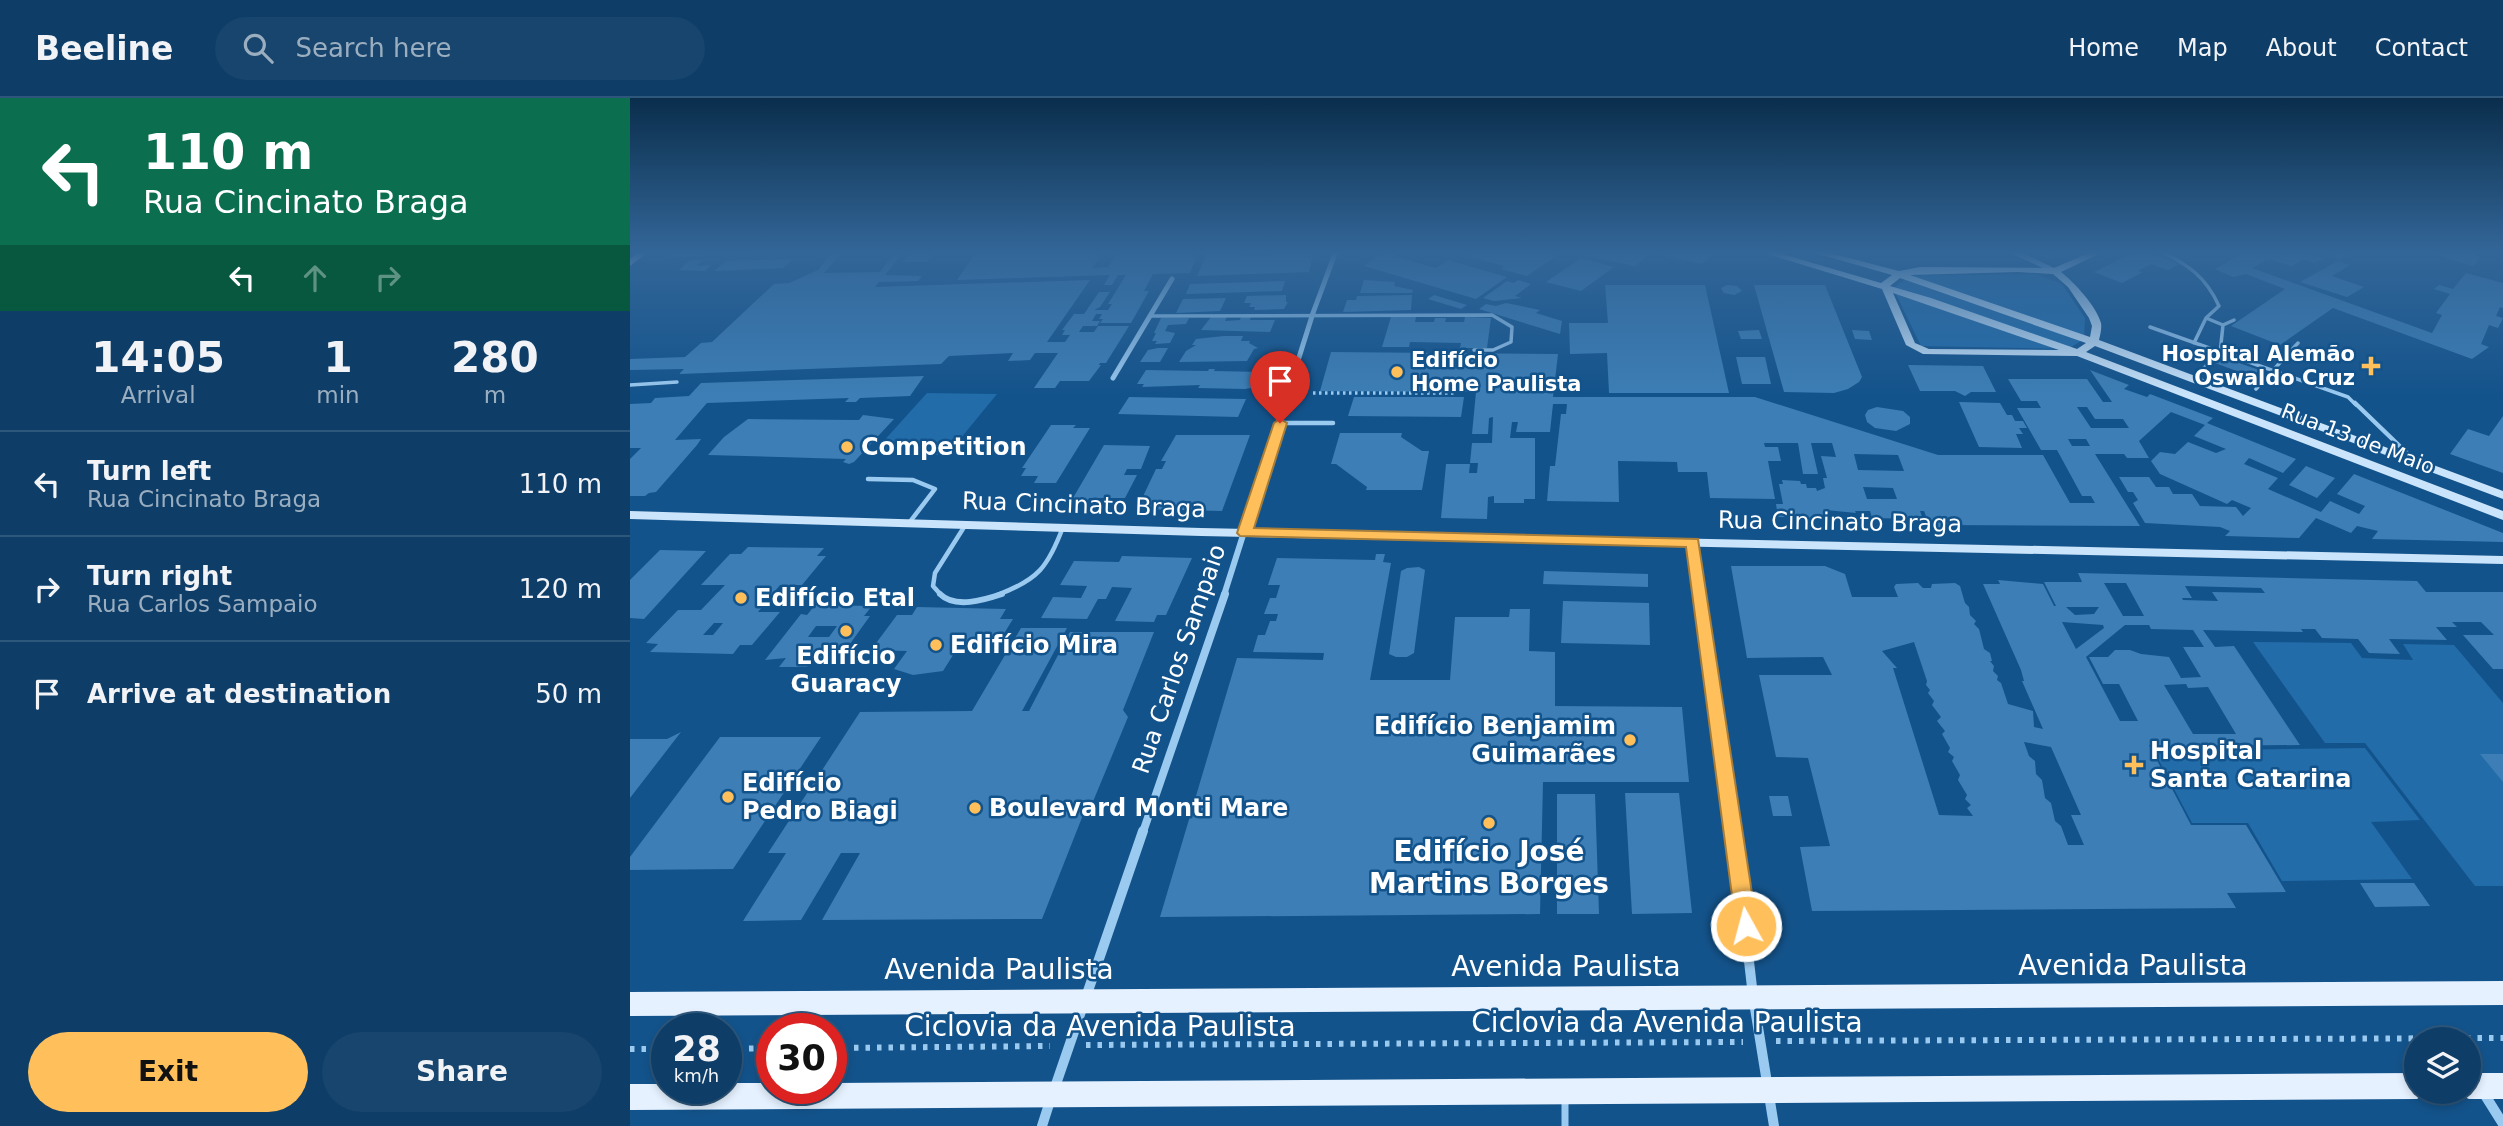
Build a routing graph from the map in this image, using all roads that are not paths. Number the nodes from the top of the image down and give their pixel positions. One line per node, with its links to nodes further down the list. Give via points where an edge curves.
1 (1160, 299): 9 (street)
2 (1319, 299): 8 (street, Rua Carlos Sampaio)
3 (1891, 299): 18 (street, via 1917,350)
4 (1925, 299): 18 (street, Rua 13 de Maio)
5 (1971, 299): 14 (street, Rua 13 de Maio)
6 (2081, 299): 14 (street, via 2097,326)
7 (2216, 299): 10 (lane, via 2219,306)
8 (1314, 313): 9 (lane); 17 (lane, via 1492,315 1512,327 1511,342); 26 (street, Rua Carlos Sampaio)
9 (1150, 316): 22 (street)
10 (2206, 318): 12 (lane); 15 (lane)
11 (2234, 320): 12 (lane)
12 (2223, 325): 19 (lane)
13 (2150, 327): 15 (lane)
14 (2094, 342): 18 (street); 28 (street, Rua 13 de Maio)
15 (2194, 343): 19 (lane)
16 (2298, 343): 21 (lane)
17 (1474, 350)
18 (2078, 353): 32 (street, Rua 13 de Maio)
19 (2220, 353): 20 (lane); 21 (lane)
20 (2204, 368)
21 (2274, 370): 25 (lane); 28 (lane, via 2348,397)
22 (1113, 378)
23 (677, 382): 24 (lane)
24 (630, 385)
25 (2256, 389)
26 (1280, 423): 27 (lane); 36 (street, Rua Carlos Sampaio)
27 (1333, 423)
28 (2417, 464): 30 (street, Rua 13 de Maio)
29 (868, 479): 33 (lane, via 921,481 933,486)
30 (2503, 495)
31 (630, 514): 33 (street, Rua Cincinato Braga)
32 (2503, 516)
33 (909, 523): 34 (street, Rua Cincinato Braga)
34 (966, 524): 35 (street, Rua Cincinato Braga); 35 (lane, via 935,573 933,586 945,598 961,601 990,599 1021,586 1044,569)
35 (1063, 527): 36 (street, Rua Cincinato Braga)
36 (1245, 533): 37 (street, Rua Cincinato Braga); 41 (street, Rua Carlos Sampaio)
37 (1693, 542): 38 (street, Rua Cincinato Braga); 40 (street)
38 (2503, 560)
39 (2503, 993): 40 (main road, Avenida Paulista)
40 (1753, 996): 41 (main road, Avenida Paulista); 45 (street)
41 (1086, 1000): 42 (main road, Avenida Paulista); 47 (street, Rua Carlos Sampaio)
42 (630, 1004)
43 (2404, 1086): 45 (main road)
44 (2484, 1086): 49 (street)
45 (1769, 1089): 46 (main road); 52 (street)
46 (1565, 1090): 47 (main road); 51 (lane)
47 (1053, 1093): 48 (main road); 50 (street, Rua Carlos Sampaio)
48 (630, 1097)
49 (2503, 1124)
50 (1042, 1126)
51 (1565, 1126)
52 (1773, 1126)

